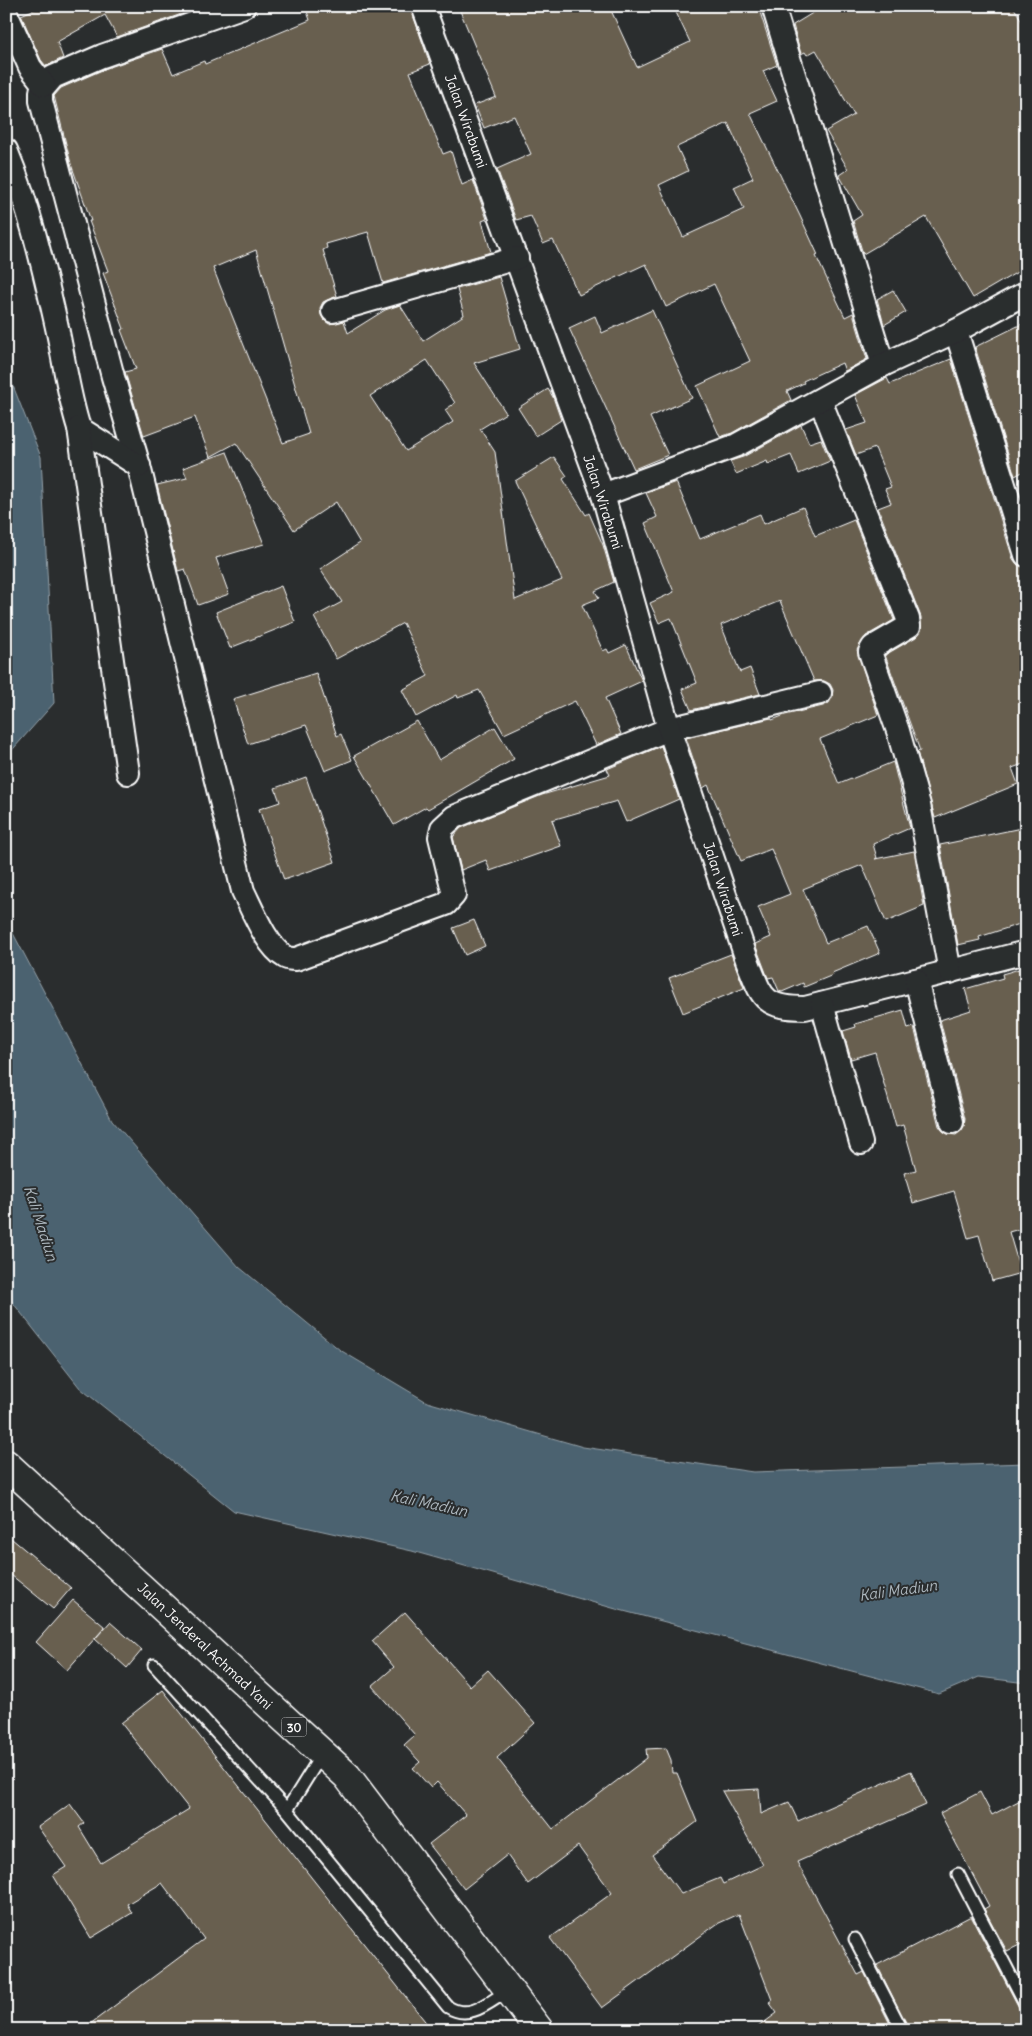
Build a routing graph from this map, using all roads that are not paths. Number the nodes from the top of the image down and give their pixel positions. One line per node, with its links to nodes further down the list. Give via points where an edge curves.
1 (244, 6): 5 (street, via 102,56 54,77)
2 (424, 6): 7 (street, Jalan Wirabumi)
3 (773, 6): 11 (street)
4 (6, 13): 5 (street, via 30,67)
5 (44, 85): 14 (street, via 41,101)
6 (6, 150): 13 (street, via 22,188)
7 (517, 258): 9 (street); 15 (street, Jalan Wirabumi)
8 (1026, 293): 10 (street)
9 (334, 311)
10 (956, 331): 11 (street); 16 (street)
11 (883, 365): 12 (street)
12 (820, 400): 15 (street, via 737,445); 21 (street, via 908,619 908,626 870,652 919,804)
13 (79, 428): 14 (street); 19 (street)
14 (139, 466): 18 (street, via 243,891 266,936 286,958 296,959 446,904 454,895 440,837 442,828 454,816)
15 (603, 496): 18 (street, Jalan Wirabumi)
16 (1026, 555)
17 (820, 693): 18 (street)
18 (669, 729): 23 (street, Jalan Wirabumi, via 759,991 768,1002 785,1008)
19 (128, 773)
20 (1026, 952): 21 (street)
21 (950, 972): 22 (street)
22 (916, 980): 23 (street); 24 (street)
23 (822, 1004): 25 (street)
24 (952, 1122)
25 (861, 1143)
26 (6, 1464): 28 (highway, Jalan Jenderal Achmad Yani / 30)
27 (154, 1665): 29 (lane)
28 (322, 1754): 29 (lane); 32 (highway, Jalan Jenderal Achmad Yani / 30, via 347,1776)
29 (287, 1810): 32 (lane, via 448,2007 456,2012 470,2013)
30 (958, 1874): 33 (lane)
31 (855, 1938): 35 (lane)
32 (509, 1990): 34 (highway, Jalan Jenderal Achmad Yani / 30)
33 (1026, 2005)
34 (539, 2030)
35 (902, 2030)

